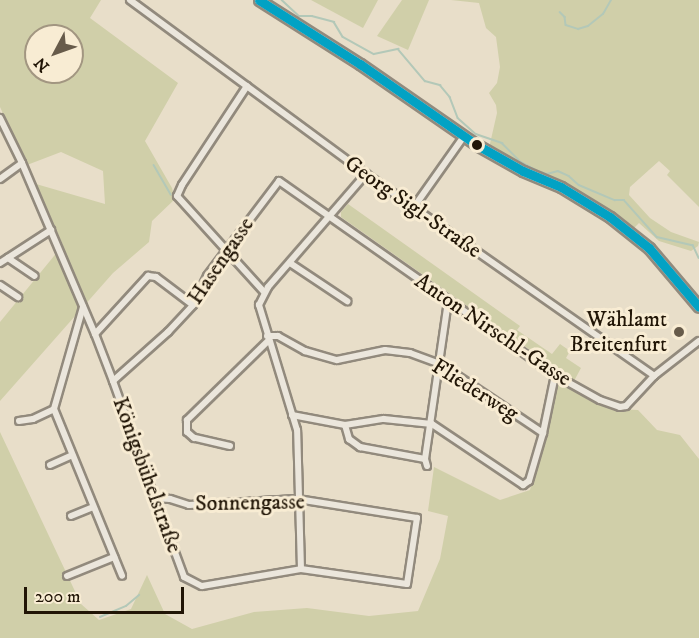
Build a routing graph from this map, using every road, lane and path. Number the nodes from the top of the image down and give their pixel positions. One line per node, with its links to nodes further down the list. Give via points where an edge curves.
1 (130, 0): 3 (street, Georg Sigl-Straße)
2 (259, 0): 5 (main road)
3 (247, 86): 7 (street, Georg Sigl-Straße); 12 (street, via 177,192 179,200)
4 (0, 118): 6 (street, Königsbühelstraße)
5 (464, 136): 9 (street); 24 (main road, via 523,171 588,202 631,233 661,261)
6 (22, 163): 8 (street); 11 (street, Königsbühelstraße)
7 (366, 174): 9 (street, Georg Sigl-Straße); 10 (street)
8 (0, 179)
9 (414, 207): 30 (street, Georg Sigl-Straße)
10 (332, 217): 12 (street, Hasengasse, via 279,181); 15 (street); 21 (street, Anton Nirschl-Gasse)
11 (51, 230): 13 (street); 23 (street, Königsbühelstraße)
12 (226, 250): 18 (street); 22 (street, Hasengasse)
13 (8, 258): 14 (street); 16 (street)
14 (0, 263)
15 (290, 263): 18 (street); 20 (street)
16 (35, 276)
17 (0, 285): 19 (street)
18 (264, 291): 26 (street, via 259,311)
19 (18, 297)
20 (347, 302)
21 (450, 303): 28 (street); 29 (street, Anton Nirschl-Gasse)
22 (192, 305): 25 (street, via 156,277 148,276); 31 (street, Hasengasse)
23 (83, 306): 25 (street, Königsbühelstraße); 32 (street)
24 (699, 307)
25 (95, 334): 31 (street, Königsbühelstraße)
26 (268, 339): 28 (street, Fliederweg, via 278,336 330,359 348,360 390,350); 33 (street); 38 (street, via 187,420 187,432 194,438)
27 (699, 340): 30 (street)
28 (440, 364): 35 (street); 37 (street, Fliederweg)
29 (555, 375): 30 (street, Anton Nirschl-Gasse, via 620,407 632,402); 37 (street)
30 (654, 376)
31 (113, 381): 43 (street, Königsbühelstraße)
32 (54, 409): 34 (street); 39 (street)
33 (292, 415): 36 (street); 44 (street, via 297,430)
34 (19, 421)
35 (432, 424): 36 (street, via 384,419); 37 (street, via 523,485 530,481); 40 (street)
36 (345, 425): 40 (street, via 349,439 360,447)
37 (543, 433)
38 (230, 446)
39 (72, 455): 41 (street); 45 (street)
40 (425, 459): 42 (street)
41 (50, 465)
42 (427, 466)
43 (155, 498): 44 (street, Sonnengasse, via 189,505); 48 (street, Königsbühelstraße, via 184,577 202,586)
44 (297, 500): 48 (street); 51 (street, Sonnengasse, via 417,518)
45 (93, 507): 46 (street); 47 (street)
46 (71, 516)
47 (114, 557): 49 (street); 50 (street)
48 (301, 569): 51 (street, Königsbühelstraße)
49 (67, 576)
50 (122, 576)
51 (407, 584)

